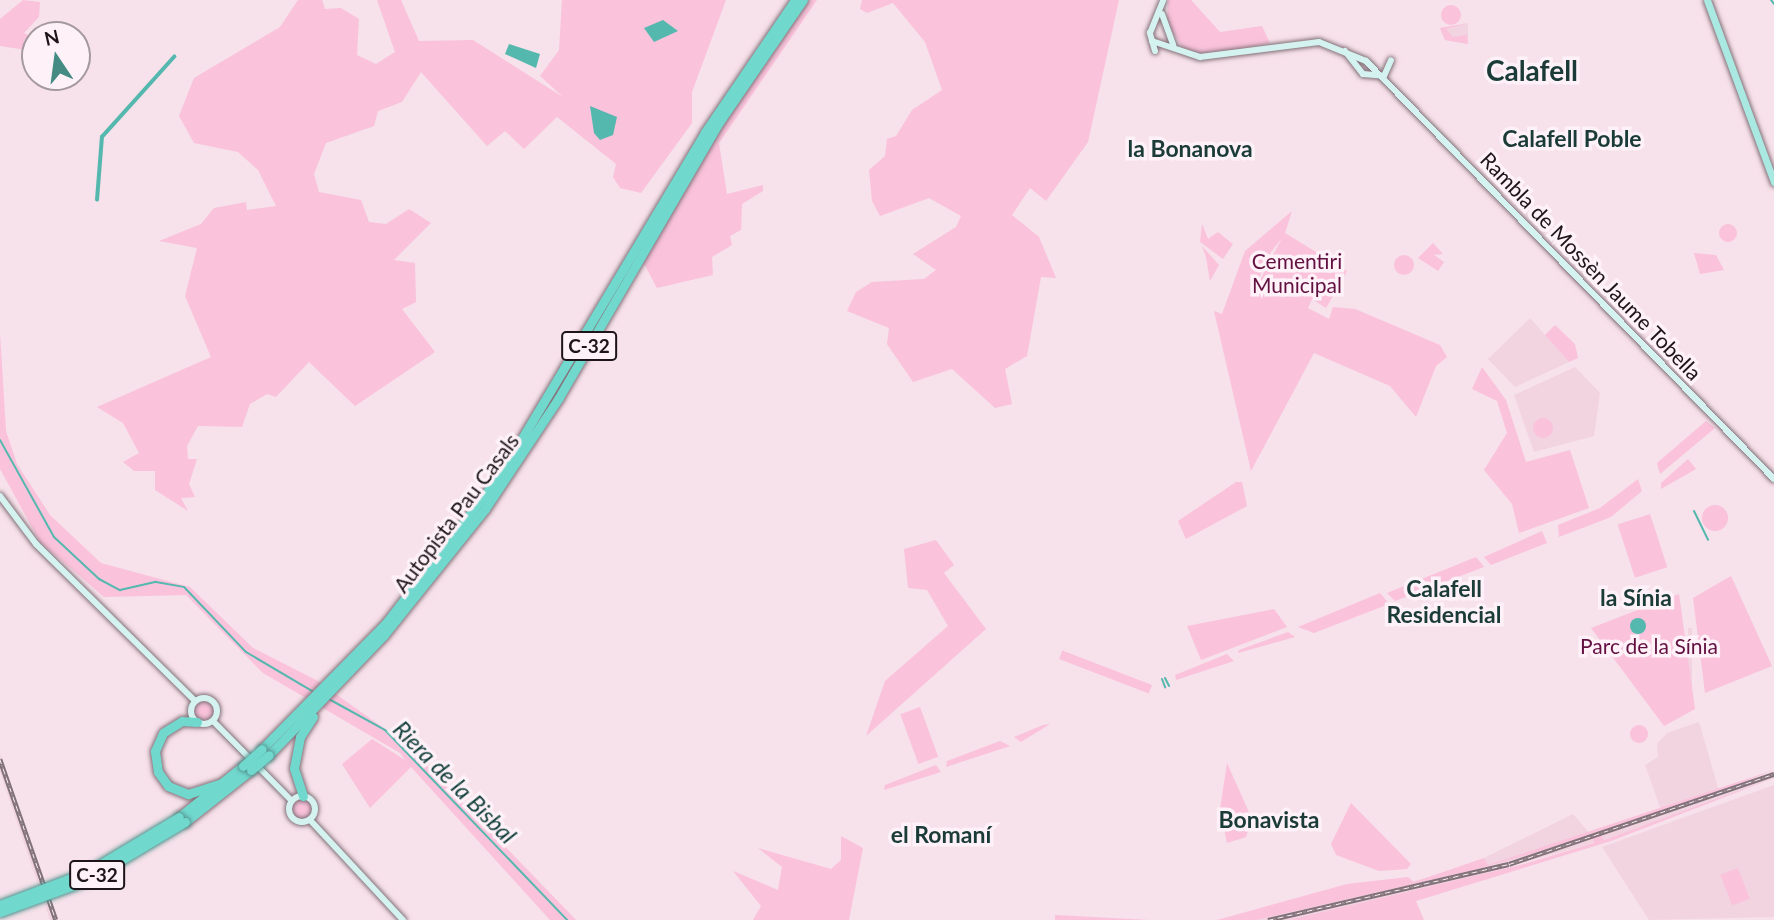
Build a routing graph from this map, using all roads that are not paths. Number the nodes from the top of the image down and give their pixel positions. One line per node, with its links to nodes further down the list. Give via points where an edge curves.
1 (795, 0): 15 (highway, Autopista Pau Casals / C-32, via 705,132 500,475)
2 (803, 0): 15 (highway, Autopista Pau Casals / C-32, via 720,121 523,454 439,570)
3 (1163, 0): 5 (street)
4 (1707, 0): 11 (main road)
5 (1160, 26): 6 (street); 6 (street)
6 (1160, 41): 7 (street, via 1200,57 1305,41)
7 (1340, 47): 8 (street); 9 (street)
8 (1376, 69): 9 (street); 10 (street); 10 (street, via 1391,60)
9 (1363, 75): 10 (street)
10 (1384, 76): 13 (street, Rambla de Mossèn Jaume Tobella)
11 (1751, 127): 12 (main road); 12 (main road)
12 (1774, 178)
13 (1774, 479)
14 (0, 496): 16 (street, via 36,544)
15 (346, 672): 17 (highway, Autopista Pau Casals / C-32); 17 (highway, Autopista Pau Casals / C-32)
16 (195, 701): 18 (street, via 215,702); 19 (street, via 190,710)
17 (314, 709): 20 (highway, Autopista Pau Casals / C-32, bridge); 22 (highway, via 297,748 296,782)
18 (213, 720): 19 (street); 23 (street)
19 (197, 722): 21 (highway, via 182,721 163,733 155,751 158,772 168,786 188,794)
20 (247, 768): 21 (highway, Autopista Pau Casals / C-32); 24 (highway, Autopista Pau Casals / C-32)
21 (225, 782): 24 (highway, Autopista Pau Casals / C-32)
22 (303, 796): 23 (street); 25 (street, via 314,806)
23 (292, 801): 25 (street, via 292,818)
24 (182, 820): 26 (highway, Autopista Pau Casals / C-32, bridge, via 104,863); 27 (highway, Autopista Pau Casals / C-32, bridge, via 88,880)
25 (310, 820): 28 (street)
26 (0, 905)
27 (0, 912)
28 (403, 920)

